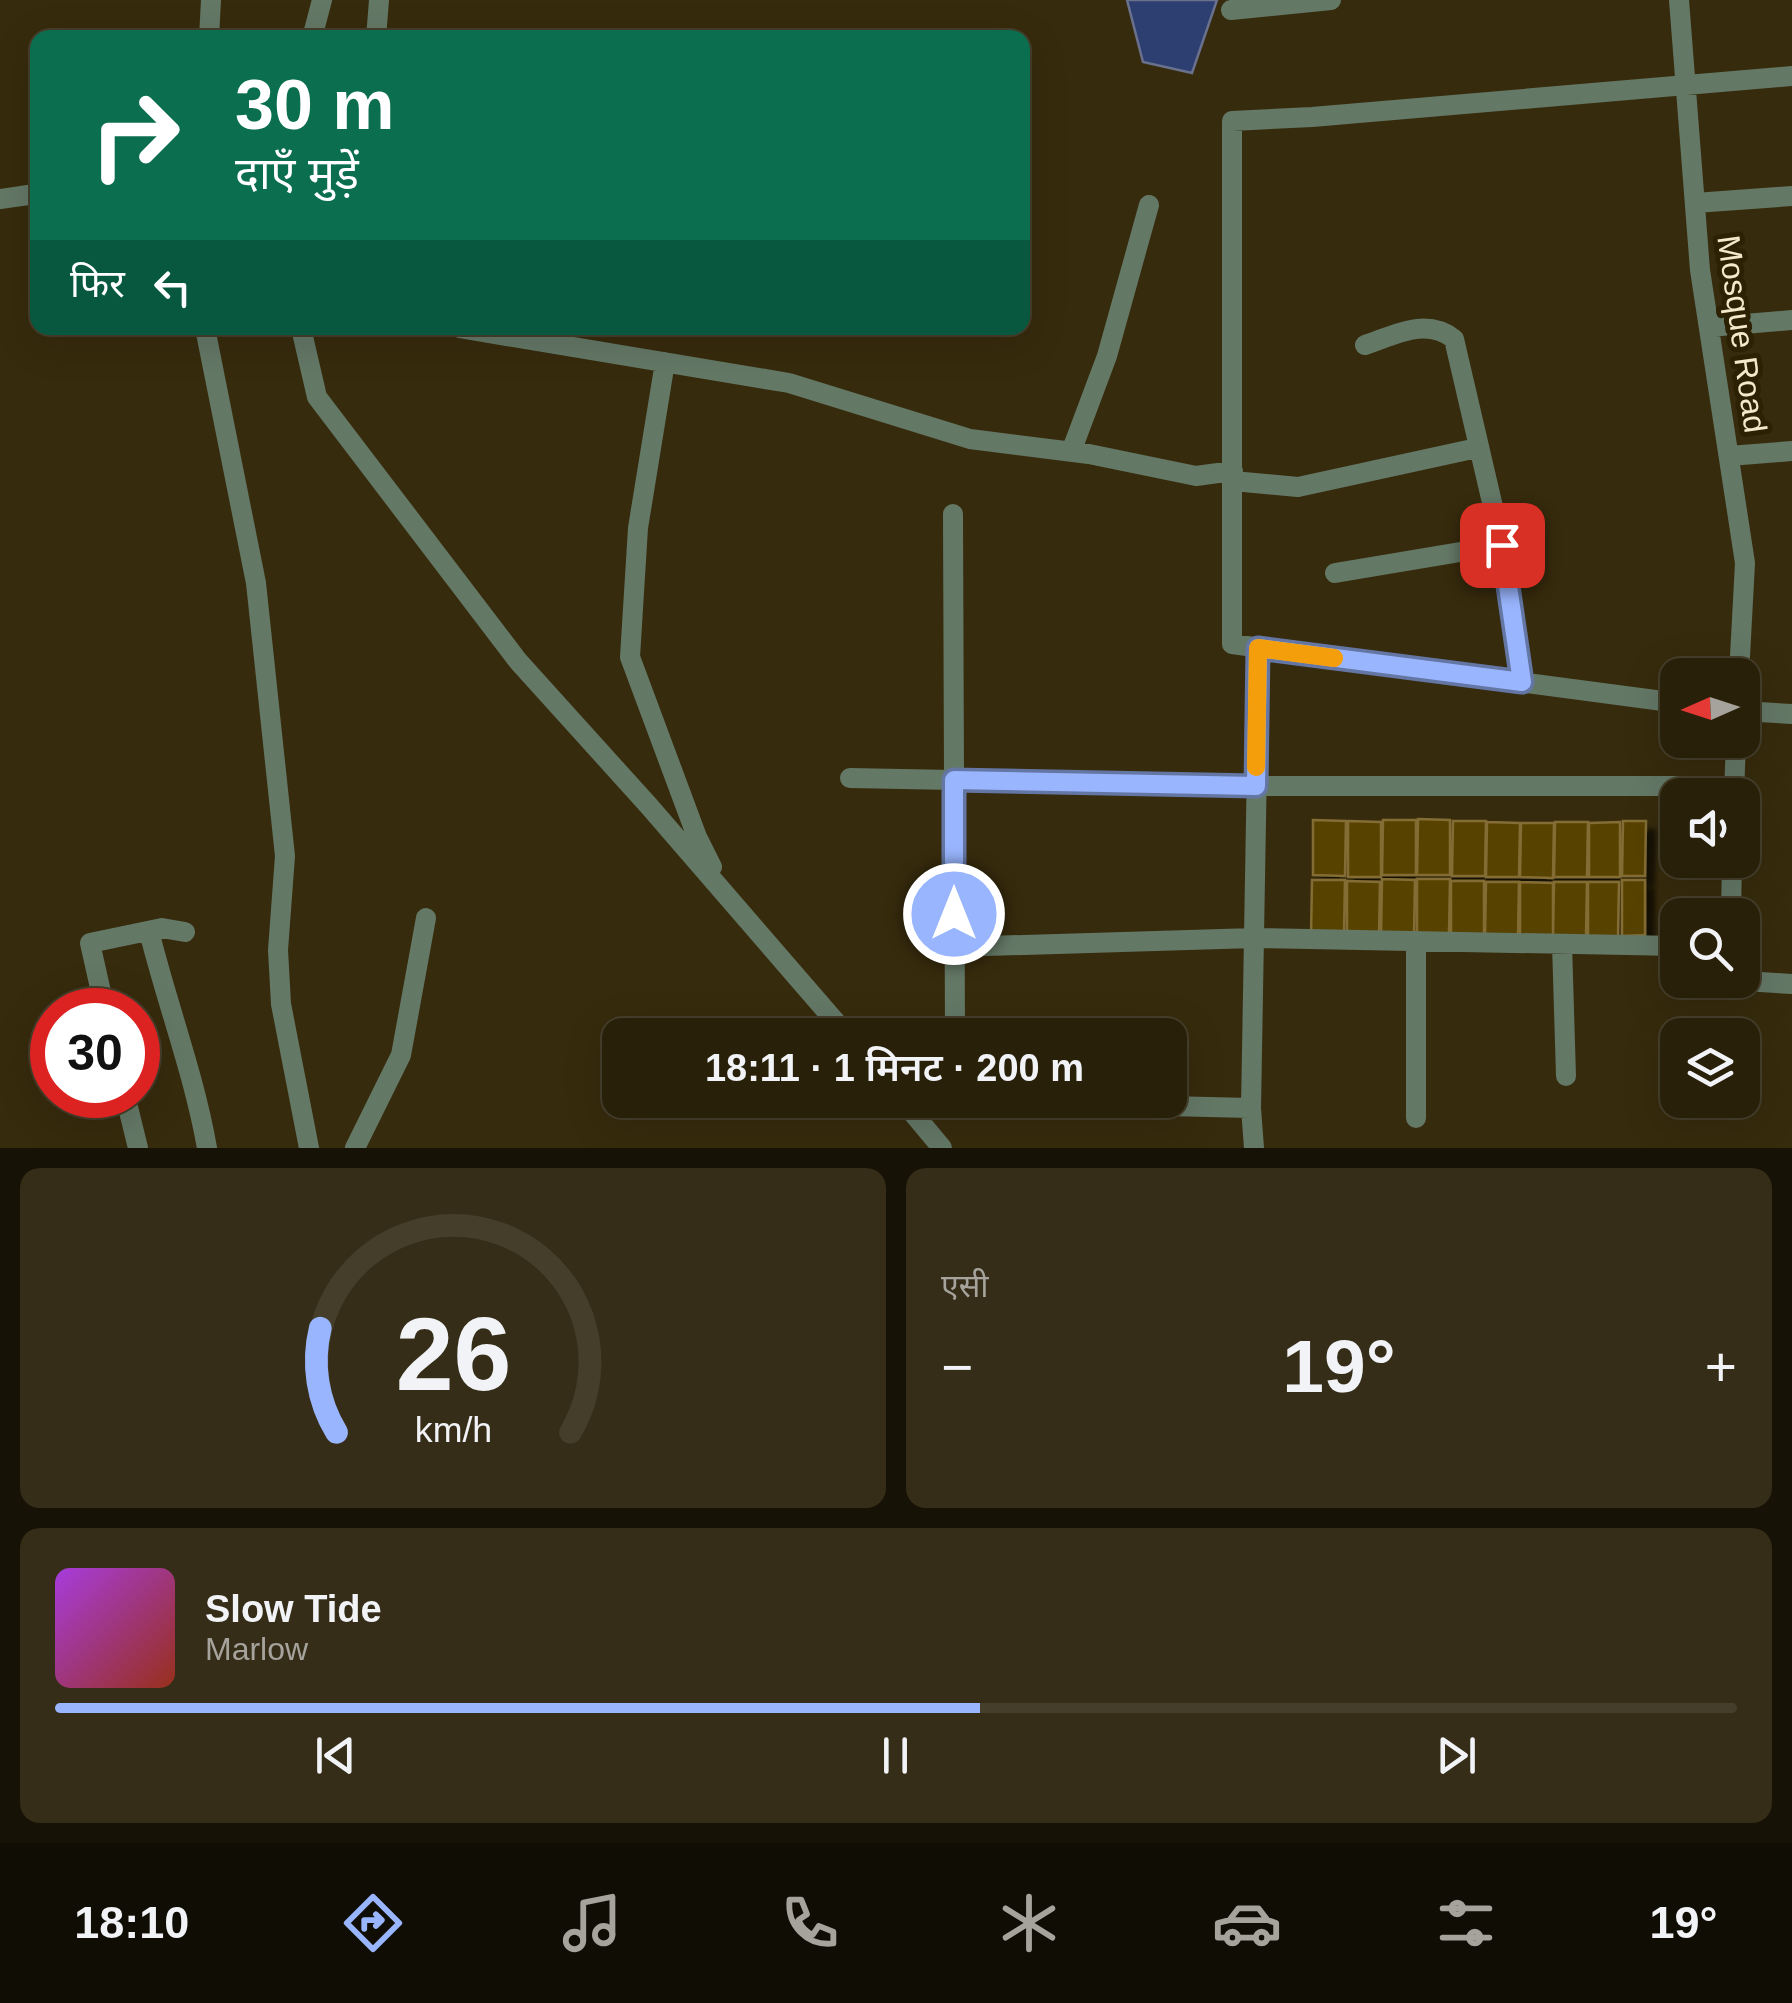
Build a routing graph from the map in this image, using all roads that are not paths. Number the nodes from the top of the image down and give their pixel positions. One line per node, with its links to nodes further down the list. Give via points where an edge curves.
1 (211, 0): 7 (street)
2 (322, 0): 8 (street)
3 (379, 0): 9 (street)
4 (1331, 0): 6 (street)
5 (1679, 0): 11 (street, Mosque Road)
6 (1230, 10)
7 (209, 30)
8 (314, 30)
9 (377, 30)
10 (1792, 76): 11 (street)
11 (1686, 86): 15 (street, Mosque Road); 28 (street, via 1232,121)
12 (28, 195): 14 (street)
13 (1792, 196): 15 (street)
14 (0, 199)
15 (1695, 203): 18 (street, Mosque Road)
16 (1149, 205): 26 (street, via 1107,356)
17 (1792, 320): 18 (street)
18 (1709, 327): 27 (street, Mosque Road)
19 (206, 335): 65 (street, via 256,583 284,856 281,1004)
20 (303, 335): 42 (street, via 317,397 518,661)
21 (502, 335): 23 (street)
22 (1365, 345): 24 (street, via 1421,327 1454,340)
23 (665, 362): 26 (street, via 789,384 970,439); 42 (street, via 638,528 630,657 697,838)
24 (1477, 448): 28 (street, via 1298,487); 30 (street)
25 (1792, 451): 27 (street)
26 (1071, 452): 28 (street, via 1196,476)
27 (1728, 456): 33 (street, Mosque Road, via 1745,564)
28 (1232, 476): 32 (street, via 1232,644)
29 (953, 514): 39 (street)
30 (1502, 545): 31 (street); 34 (street)
31 (1335, 573)
32 (1258, 648): 34 (street); 40 (street)
33 (1739, 658)
34 (1522, 682): 35 (street)
35 (1660, 701)
36 (1760, 712): 37 (street)
37 (1792, 714)
38 (850, 778): 39 (street)
39 (954, 780): 40 (street); 50 (street)
40 (1256, 786): 41 (street); 46 (street)
41 (1660, 789)
42 (724, 892): 54 (street)
43 (426, 918): 66 (street, via 401,1055)
44 (149, 931): 45 (street); 53 (street, via 90,943); 64 (street)
45 (185, 932)
46 (1254, 938): 47 (street); 50 (street); 58 (street)
47 (1416, 941): 48 (street); 61 (street)
48 (1562, 944): 49 (street); 56 (street)
49 (1660, 946)
50 (954, 947): 55 (street)
51 (1760, 982): 52 (street)
52 (1792, 984)
53 (100, 988)
54 (832, 1018)
55 (955, 1018)
56 (1566, 1076)
57 (1187, 1106): 58 (street)
58 (1251, 1108): 67 (street)
59 (130, 1118): 63 (street)
60 (915, 1118): 62 (street)
61 (1416, 1118)
62 (931, 1143)
63 (138, 1148)
64 (207, 1148)
65 (309, 1148)
66 (355, 1148)
67 (1254, 1148)

